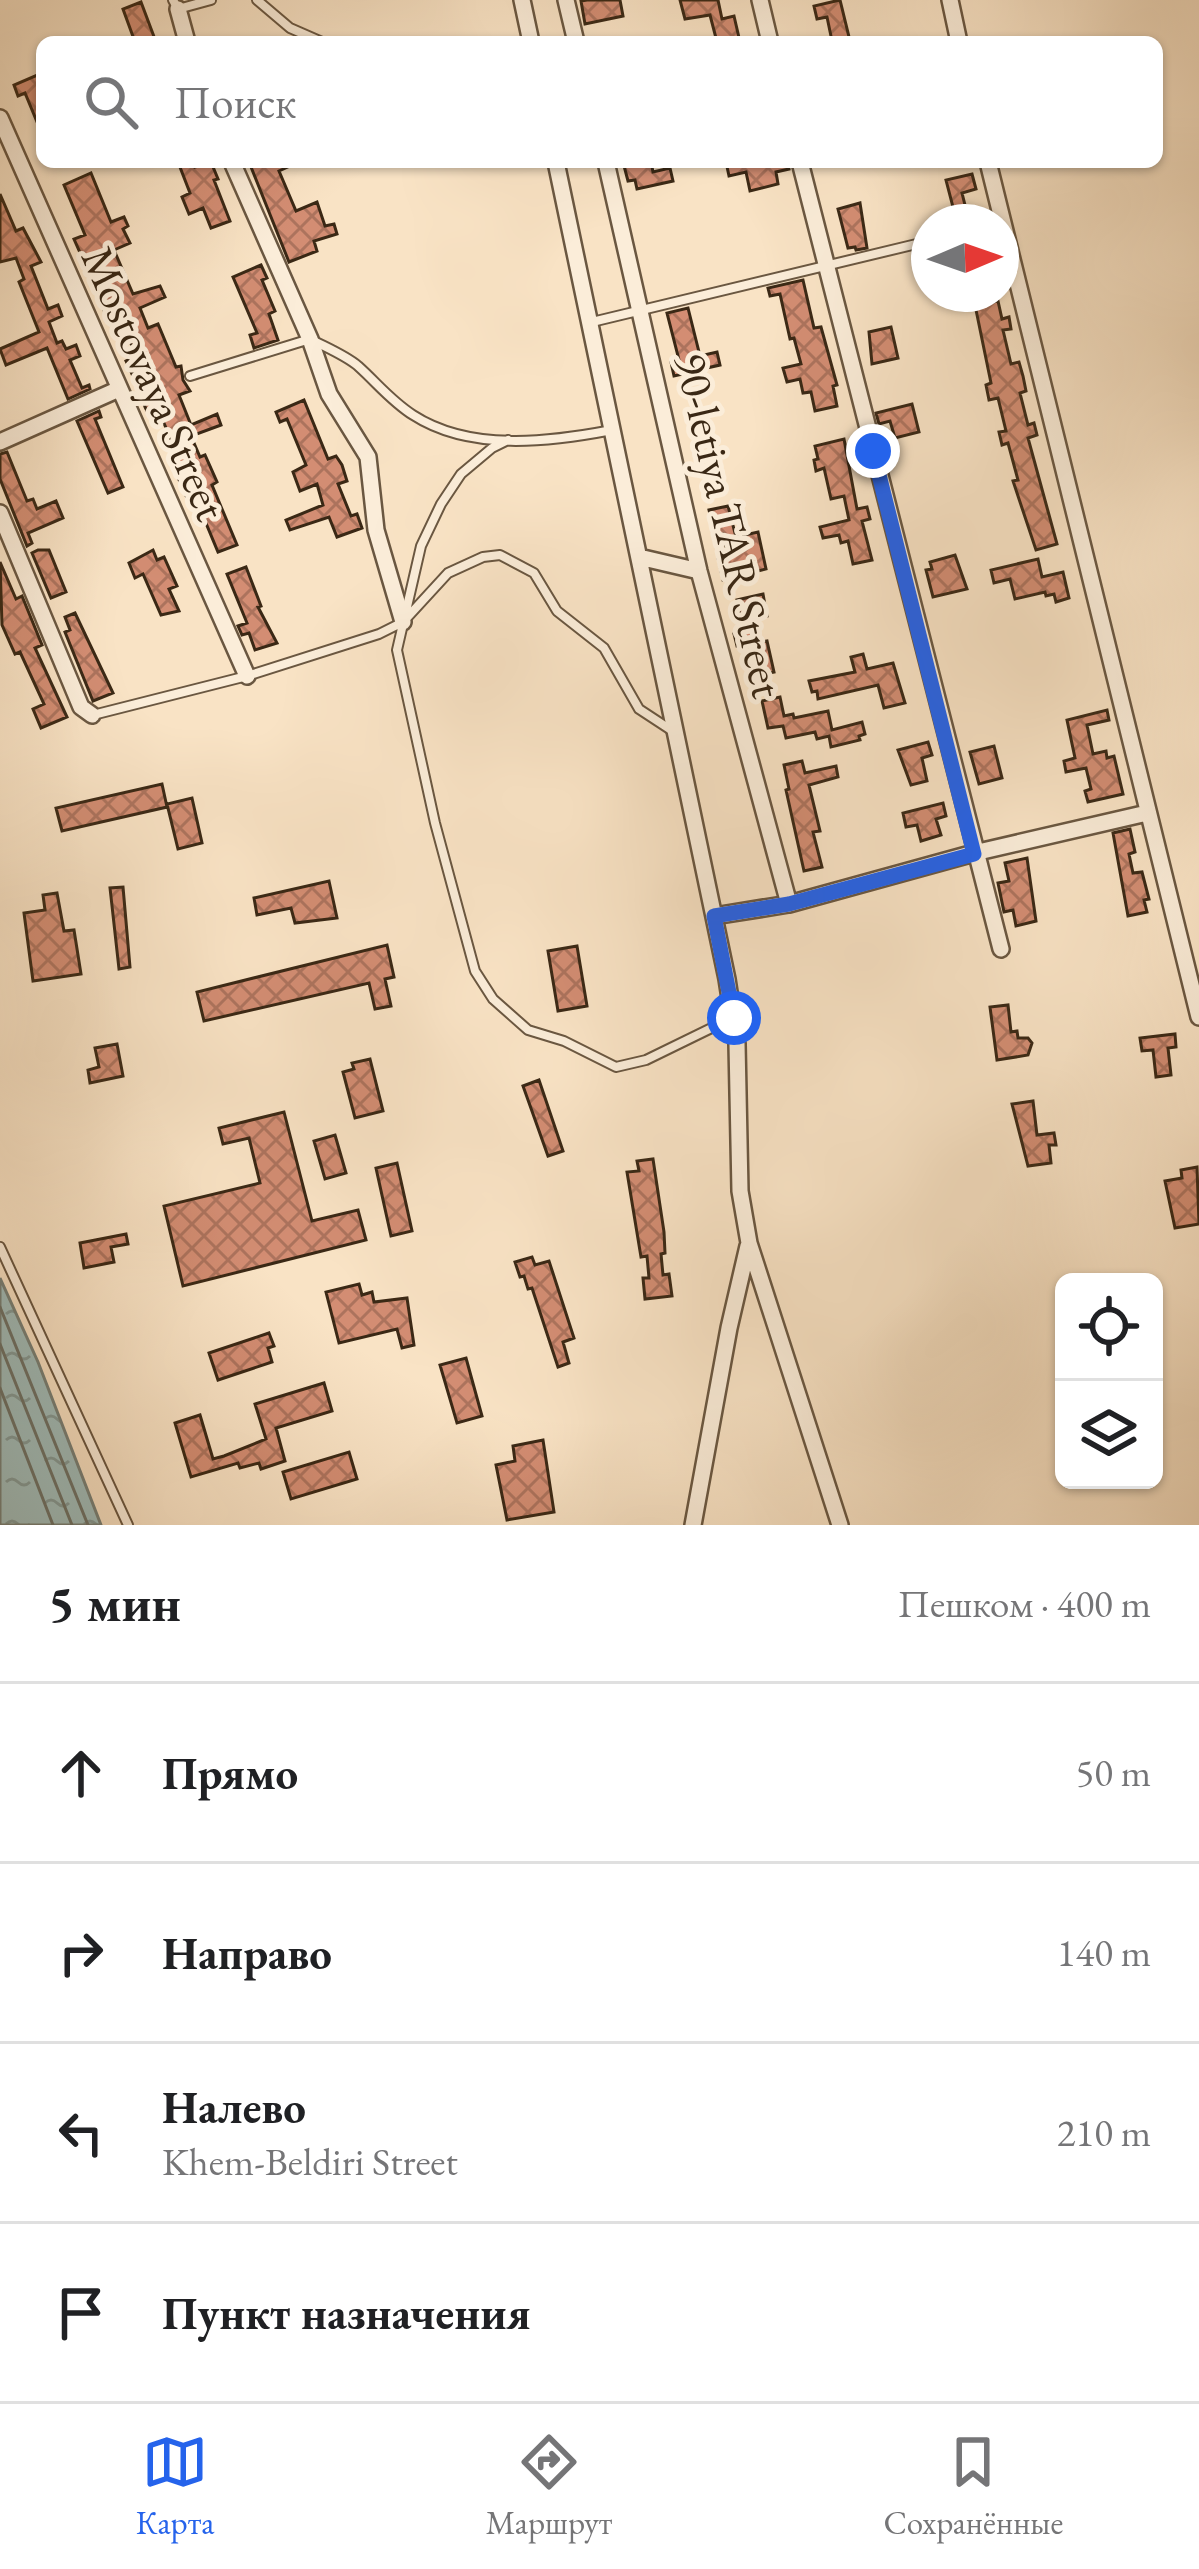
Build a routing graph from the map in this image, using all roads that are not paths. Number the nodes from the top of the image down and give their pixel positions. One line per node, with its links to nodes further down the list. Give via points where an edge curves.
1 (211, 0): 7 (lane)
2 (257, 0): 9 (lane)
3 (522, 0): 10 (street)
4 (566, 0): 11 (street)
5 (760, 0): 12 (street)
6 (950, 0): 13 (street)
7 (176, 5): 8 (street)
8 (185, 36)
9 (308, 36)
10 (530, 36)
11 (575, 36)
12 (769, 36)
13 (958, 36)
14 (0, 118): 28 (street, Mostovaya Street)
15 (235, 168): 26 (street)
16 (557, 168): 25 (street)
17 (608, 168): 24 (street, 90-letiya TAR Street)
18 (801, 168): 22 (street)
19 (989, 168): 20 (street)
20 (998, 204)
21 (911, 246): 22 (lane)
22 (826, 267): 24 (lane); 40 (street)
23 (1019, 291): 39 (street)
24 (643, 310): 25 (lane); 34 (street, 90-letiya TAR Street)
25 (590, 323): 29 (street)
26 (310, 339): 27 (lane); 30 (lane, via 356,364 419,419); 35 (street, via 329,394 368,458 376,530)
27 (190, 376)
28 (119, 389): 31 (street); 36 (street, Mostovaya Street)
29 (613, 430): 30 (lane); 33 (street)
30 (508, 440): 35 (lane, via 461,474 441,504 421,546)
31 (0, 442)
32 (0, 513): 37 (street, via 81,707)
33 (640, 557): 34 (street); 38 (street)
34 (700, 572): 41 (street, 90-letiya TAR Street)
35 (403, 622): 36 (lane); 38 (lane, via 464,564 500,555 518,561 534,572 556,611 604,648 639,709); 45 (lane, via 397,650 435,823 475,971 493,999 528,1030 616,1067)
36 (247, 676): 37 (lane)
37 (92, 715)
38 (676, 732): 42 (street)
39 (1147, 813): 40 (street); 44 (street)
40 (974, 854): 41 (street); 43 (street)
41 (789, 904): 42 (street)
42 (714, 916): 45 (street)
43 (1001, 949)
44 (1199, 1017)
45 (734, 1018): 46 (street)
46 (749, 1244): 49 (street); 50 (street)
47 (0, 1247): 48 (lane)
48 (128, 1525)
49 (693, 1525)
50 (840, 1525)

